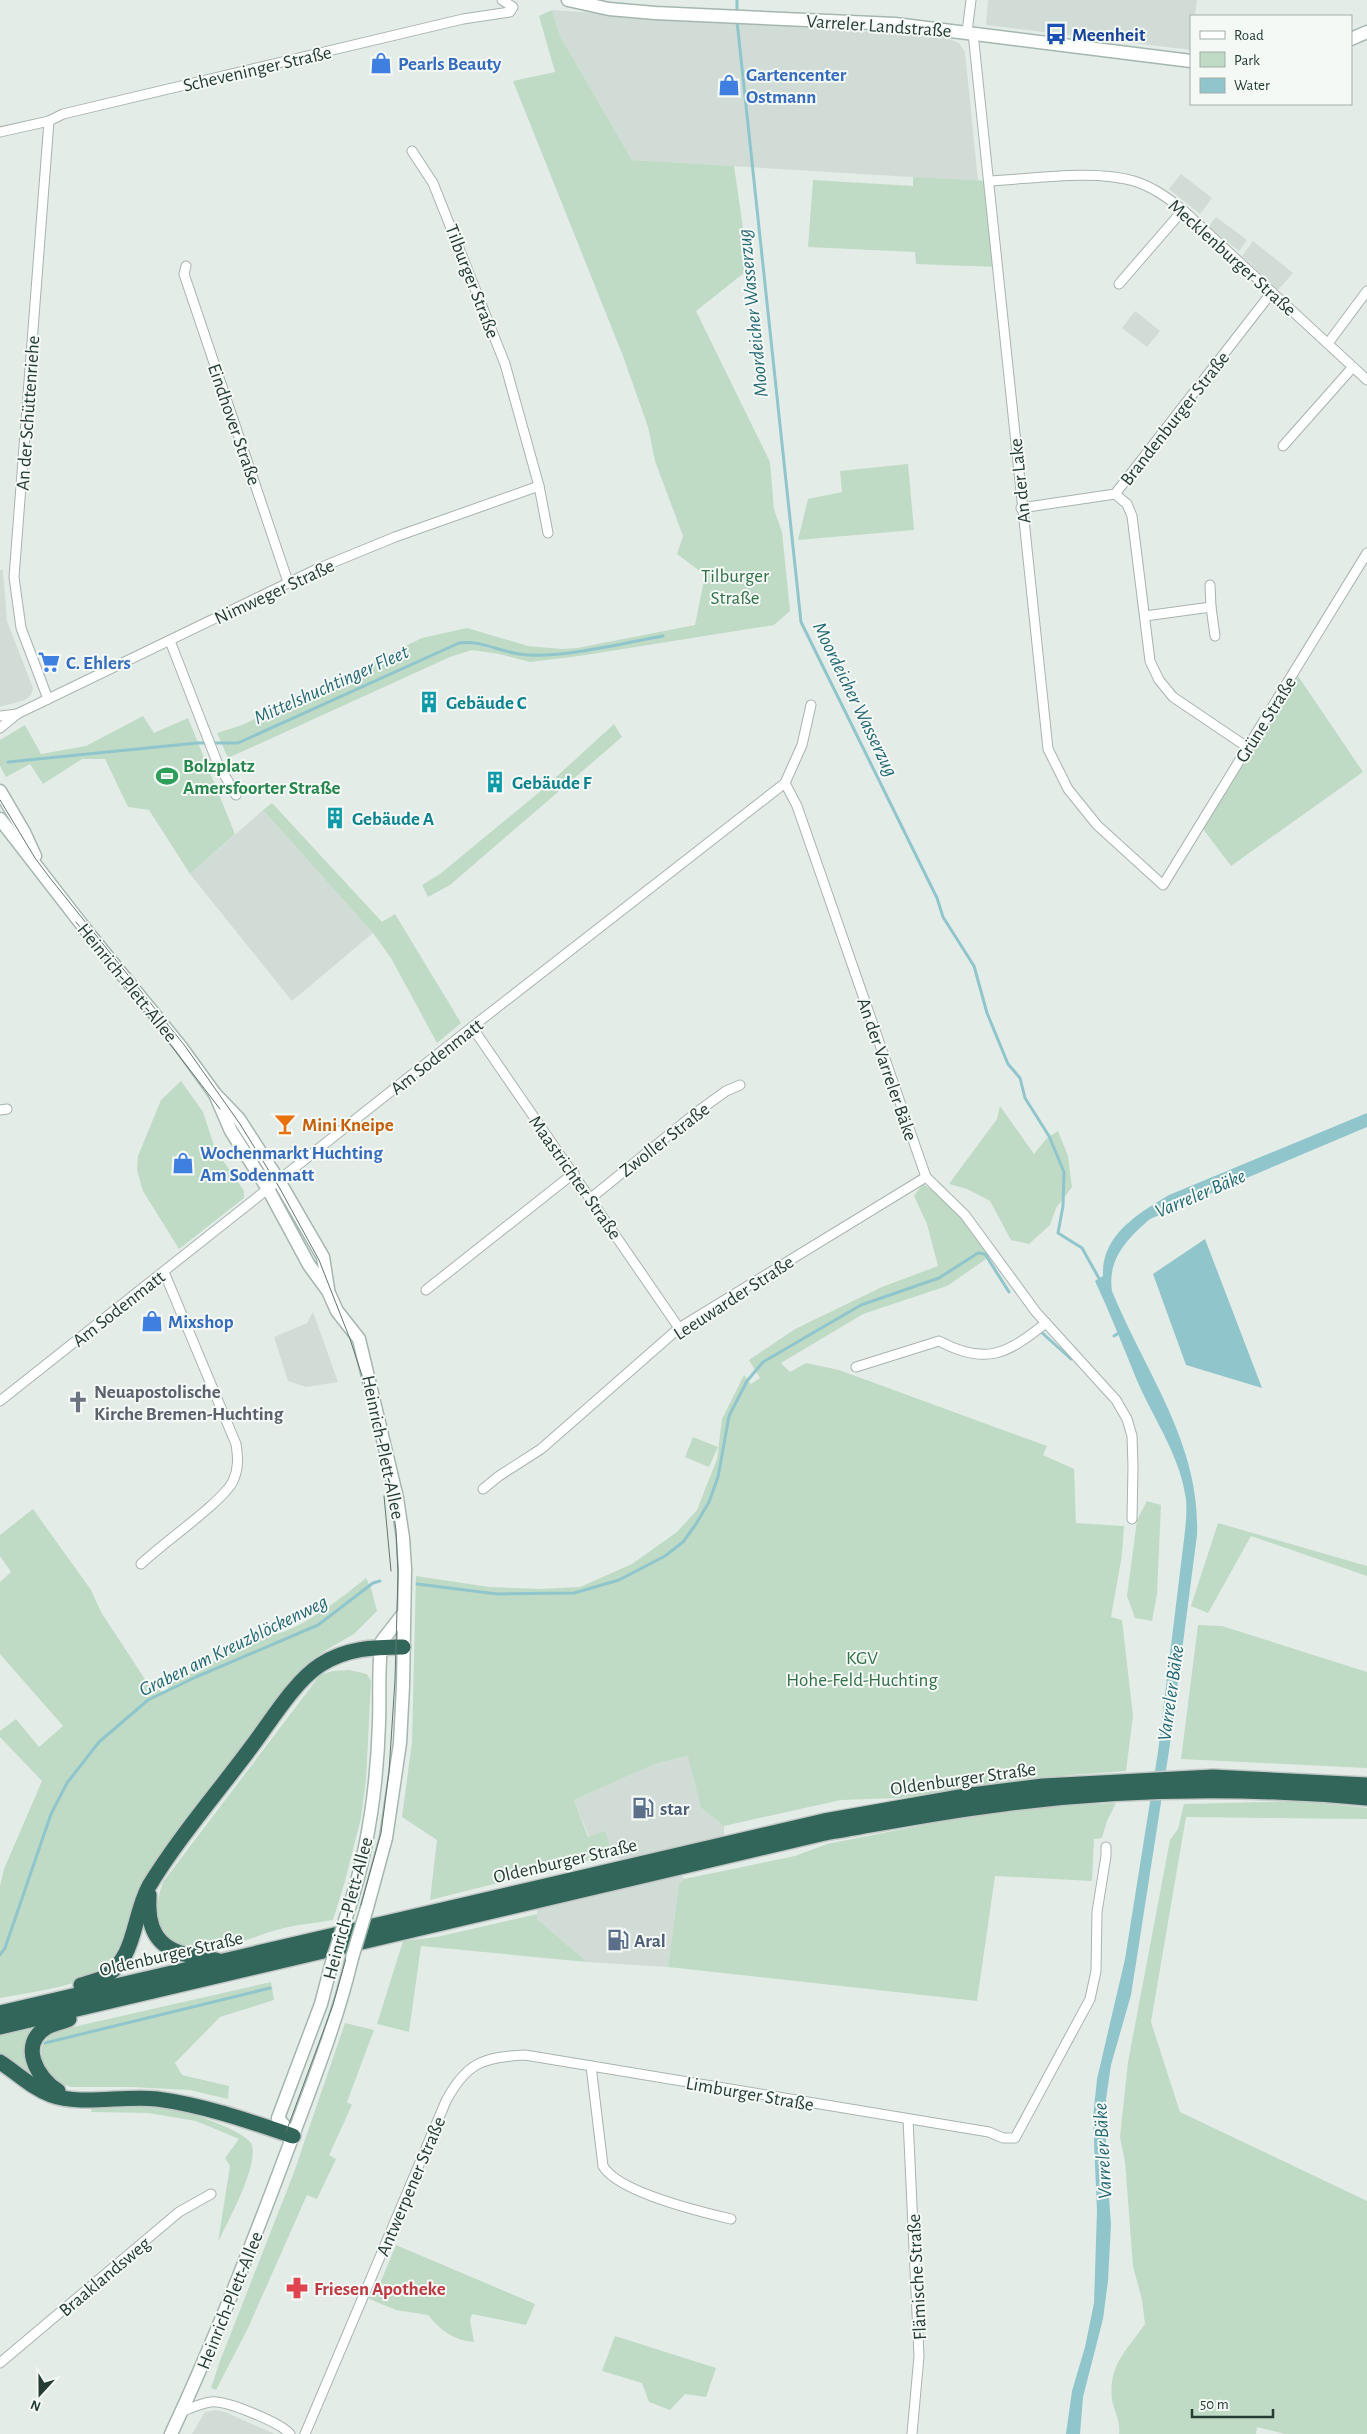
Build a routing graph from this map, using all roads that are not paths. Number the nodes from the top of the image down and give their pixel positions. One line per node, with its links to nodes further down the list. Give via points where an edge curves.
1 (502, 0): 8 (street, Scheveninger Straße, via 514,7 510,12 463,20 62,114)
2 (568, 0): 5 (main road, Varreler Landstraße, via 609,9 895,24)
3 (971, 0): 5 (street)
4 (1367, 32): 6 (main road)
5 (970, 33): 7 (main road, Varreler Landstraße); 11 (street, An der Lake)
6 (1352, 39)
7 (1190, 61)
8 (49, 121): 9 (street, Scheveninger Straße); 32 (street, An der Schüttenriehe, via 14,577 21,628)
9 (0, 132)
10 (412, 151): 21 (street, Tilburger Straße, via 433,183 505,364)
11 (989, 182): 12 (street, Mecklenburger Straße, via 1069,176 1116,177 1153,189); 23 (street, An der Lake)
12 (1183, 210): 14 (street); 16 (street, Mecklenburger Straße)
13 (186, 266): 26 (street, Eindhover Straße, via 184,274)
14 (1119, 284)
15 (1367, 291): 17 (street)
16 (1272, 292): 17 (street, Mecklenburger Straße); 22 (street, Brandenburger Straße)
17 (1329, 342): 18 (street, Mecklenburger Straße)
18 (1352, 368): 19 (street, Mecklenburger Straße); 20 (street)
19 (1367, 380)
20 (1283, 446)
21 (539, 486): 24 (street, Tilburger Straße); 26 (street, Nimweger Straße, via 395,537)
22 (1115, 494): 23 (street, Brandenburger Straße); 29 (street, via 1127,504 1132,516)
23 (1021, 508): 43 (street, An der Lake, via 1048,749 1068,790 1097,825)
24 (548, 533)
25 (1367, 553): 37 (street, Grüne Straße)
26 (288, 582): 31 (street, Nimweger Straße)
27 (1210, 585): 28 (street)
28 (1211, 608): 29 (street); 30 (street)
29 (1145, 616): 37 (street, via 1150,661 1159,680 1173,697)
30 (1215, 636)
31 (170, 641): 32 (street, Nimweger Straße); 40 (street, via 217,762)
32 (48, 699): 34 (street, Nimweger Straße)
33 (811, 705): 38 (street, Am Sodenmatt, via 802,745)
34 (17, 714): 35 (street, Nimweger Straße); 36 (street, Nimweger Straße)
35 (0, 716)
36 (0, 728)
37 (1247, 747): 43 (street, Grüne Straße)
38 (785, 783): 44 (street, Am Sodenmatt); 48 (street, An der Varreler Bäke, via 798,810)
39 (0, 791): 42 (main road, Heinrich-Plett-Allee)
40 (236, 795)
41 (0, 819): 42 (main road, Heinrich-Plett-Allee)
42 (41, 870): 46 (main road, Heinrich-Plett-Allee)
43 (1163, 885)
44 (472, 1027): 47 (street, Maastrichter Straße); 49 (street, Am Sodenmatt)
45 (740, 1085): 51 (street, Zwoller Straße, via 697,1112)
46 (214, 1094): 49 (main road, Heinrich-Plett-Allee, via 239,1119); 50 (main road, Heinrich-Plett-Allee, via 231,1131)
47 (574, 1173): 51 (street, Maastrichter Straße); 53 (street)
48 (926, 1177): 55 (street, An der Varreler Bäke, via 965,1215); 56 (street, Leeuwarder Straße)
49 (279, 1181): 50 (street, Am Sodenmatt); 54 (main road, Heinrich-Plett-Allee, via 323,1257)
50 (268, 1189): 52 (street, Am Sodenmatt); 54 (main road, Heinrich-Plett-Allee, via 309,1265)
51 (591, 1198): 56 (street, Maastrichter Straße)
52 (164, 1272): 58 (street, Am Sodenmatt); 61 (street, via 236,1444 238,1458 232,1481 220,1497)
53 (426, 1290)
54 (328, 1291): 62 (main road, Heinrich-Plett-Allee, via 337,1311 359,1339 388,1453 403,1538)
55 (1046, 1324): 57 (street, via 999,1353 959,1351 939,1341); 60 (street, An der Varreler Bäke, via 1104,1384 1127,1419 1134,1466)
56 (679, 1328): 59 (street, Leeuwarder Straße, via 542,1449)
57 (856, 1367)
58 (0, 1401)
59 (483, 1489)
60 (1132, 1519)
61 (141, 1564)
62 (403, 1614): 63 (main road, Heinrich-Plett-Allee); 64 (main road, Heinrich-Plett-Allee)
63 (381, 1647): 64 (highway); 70 (highway, via 338,1656 318,1666 305,1678 202,1812); 81 (main road, Heinrich-Plett-Allee, bridge, via 372,1808 356,1887 321,2004 278,2118)
64 (404, 1647): 81 (main road, Heinrich-Plett-Allee, bridge, via 400,1743 381,1863 328,2041)
65 (1183, 1785): 66 (highway, via 1246,1777); 67 (highway, Oldenburger Straße); 68 (highway)
66 (1367, 1785)
67 (1122, 1787): 71 (highway, Oldenburger Straße, via 1043,1786 860,1813); 72 (highway, Oldenburger Straße, via 825,1833)
68 (1367, 1798)
69 (1106, 1847): 80 (street, Limburger Straße, via 1097,1912 1096,1971 1090,1999 1015,2138)
70 (150, 1886): 71 (highway, via 149,1920 158,1939 177,1951 204,1955); 73 (highway, via 140,1904 128,1950 119,1966 102,1978)
71 (220, 1962): 73 (highway, Oldenburger Straße)
72 (114, 2001): 75 (highway, Oldenburger Straße); 79 (highway, via 46,2028 34,2043 34,2066 40,2076)
73 (39, 2004): 74 (highway, Oldenburger Straße)
74 (0, 2013)
75 (0, 2027)
76 (483, 2060): 78 (street, Limburger Straße, via 525,2055); 88 (street, Antwerpener Straße, via 467,2070 446,2101)
77 (0, 2062): 79 (highway, via 50,2095)
78 (591, 2066): 80 (street, Limburger Straße); 83 (street, via 603,2166 608,2174 686,2209)
79 (70, 2098): 81 (highway, via 124,2097 170,2101 254,2122)
80 (908, 2119): 89 (street, Flämische Straße, via 919,2356)
81 (293, 2136): 85 (main road, Heinrich-Plett-Allee, via 254,2240)
82 (212, 2194): 84 (street, Braaklandsweg, via 179,2212)
83 (731, 2219)
84 (0, 2363)
85 (182, 2412): 86 (main road, Heinrich-Plett-Allee); 87 (street, via 205,2403 219,2402 281,2426)
86 (171, 2434)
87 (290, 2434)
88 (305, 2434)
89 (912, 2434)

